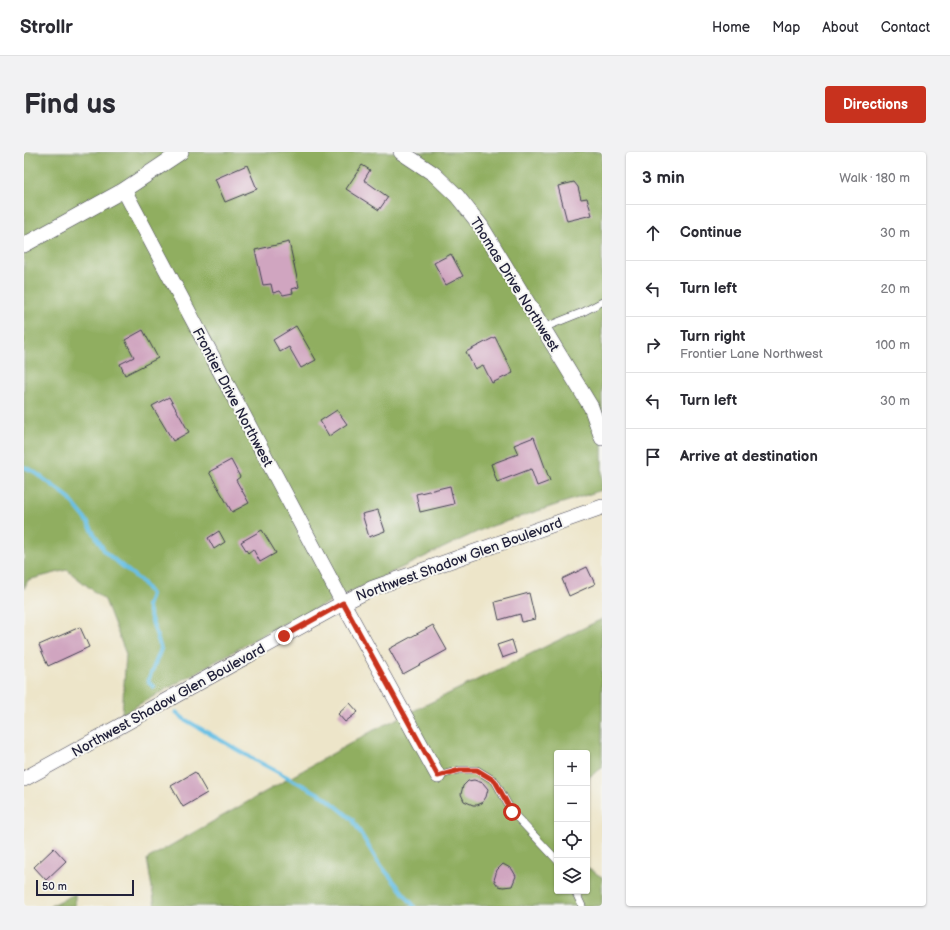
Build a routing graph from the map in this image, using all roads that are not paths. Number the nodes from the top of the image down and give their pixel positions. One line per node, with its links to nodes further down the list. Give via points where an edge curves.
1 (181, 152): 3 (street)
2 (401, 152): 6 (street, Thomas Drive Northwest, via 434,174 457,196 481,226)
3 (124, 190): 4 (street); 9 (street, Frontier Drive Northwest)
4 (24, 245)
5 (602, 302): 6 (lane)
6 (543, 328): 7 (street, Thomas Drive Northwest, via 591,407)
7 (602, 438)
8 (602, 507): 9 (street, Northwest Shadow Glen Boulevard, via 374,588)
9 (343, 603): 10 (street, Frontier Drive Northwest); 11 (street, Northwest Shadow Glen Boulevard)
10 (438, 776): 12 (lane, via 460,770 477,770 495,781 512,812)
11 (24, 780)
12 (555, 858)
13 (576, 894): 14 (lane)
14 (582, 906)

